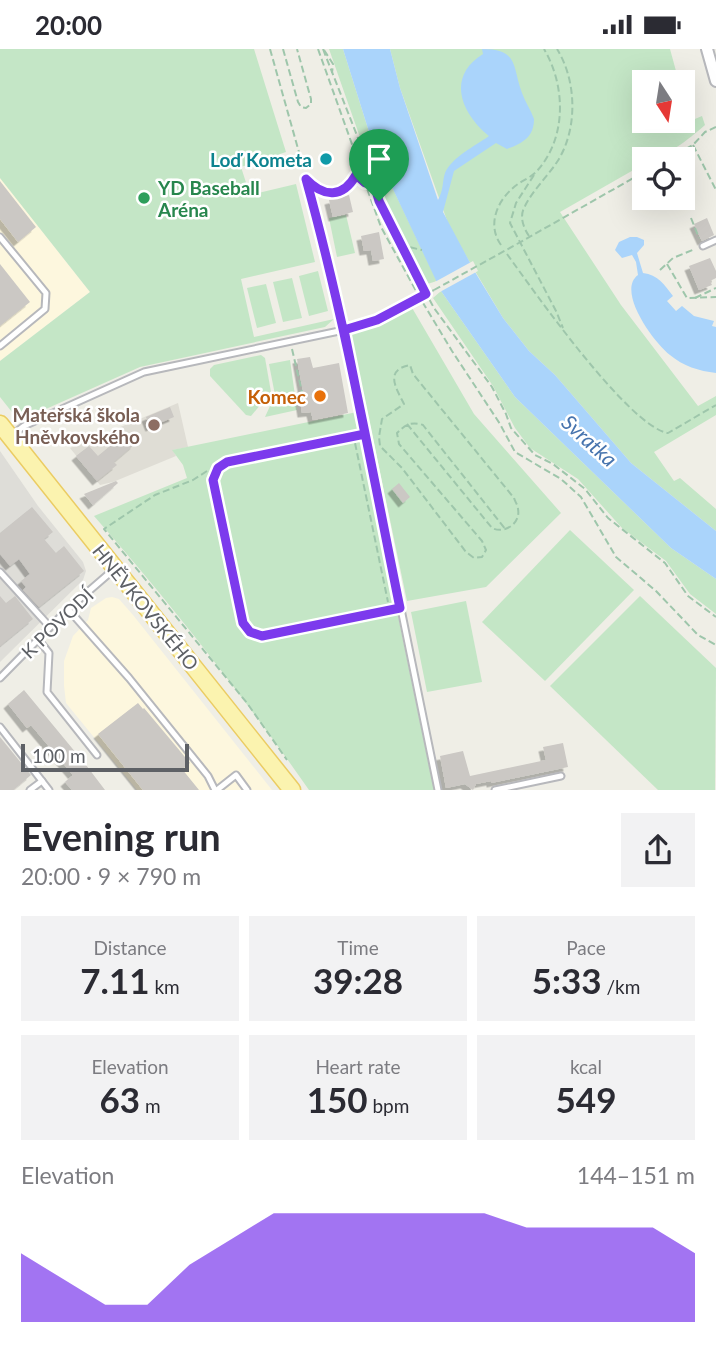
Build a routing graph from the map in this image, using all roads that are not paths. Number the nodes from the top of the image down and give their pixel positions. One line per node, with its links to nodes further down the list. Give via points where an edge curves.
1 (707, 49): 2 (street)
2 (716, 81)
3 (306, 179): 7 (lane)
4 (0, 237): 8 (lane, via 46,293 45,309)
5 (716, 240): 6 (lane)
6 (702, 244)
7 (344, 330): 9 (lane, via 144,372 24,426); 10 (lane)
8 (0, 346)
9 (5, 430): 11 (main road, HNĚVKOVSKÉHO)
10 (365, 434): 13 (lane); 13 (lane, via 227,462 213,480 243,623 250,632 262,636)
11 (115, 569): 14 (lane, K POVODÍ); 26 (main road, HNĚVKOVSKÉHO)
12 (1, 574): 15 (lane)
13 (400, 608): 27 (lane)
14 (68, 609): 15 (lane, K POVODÍ); 24 (lane, via 129,678)
15 (50, 627): 16 (lane, K POVODÍ)
16 (38, 639): 17 (lane, K POVODÍ); 19 (lane, via 49,653 47,692)
17 (0, 678)
18 (0, 727): 21 (lane)
19 (97, 755)
20 (561, 776): 28 (lane)
21 (42, 781): 22 (lane); 23 (lane)
22 (30, 790)
23 (49, 790)
24 (216, 790): 25 (lane, via 236,775)
25 (247, 790)
26 (292, 790)
27 (438, 790)
28 (495, 790)

